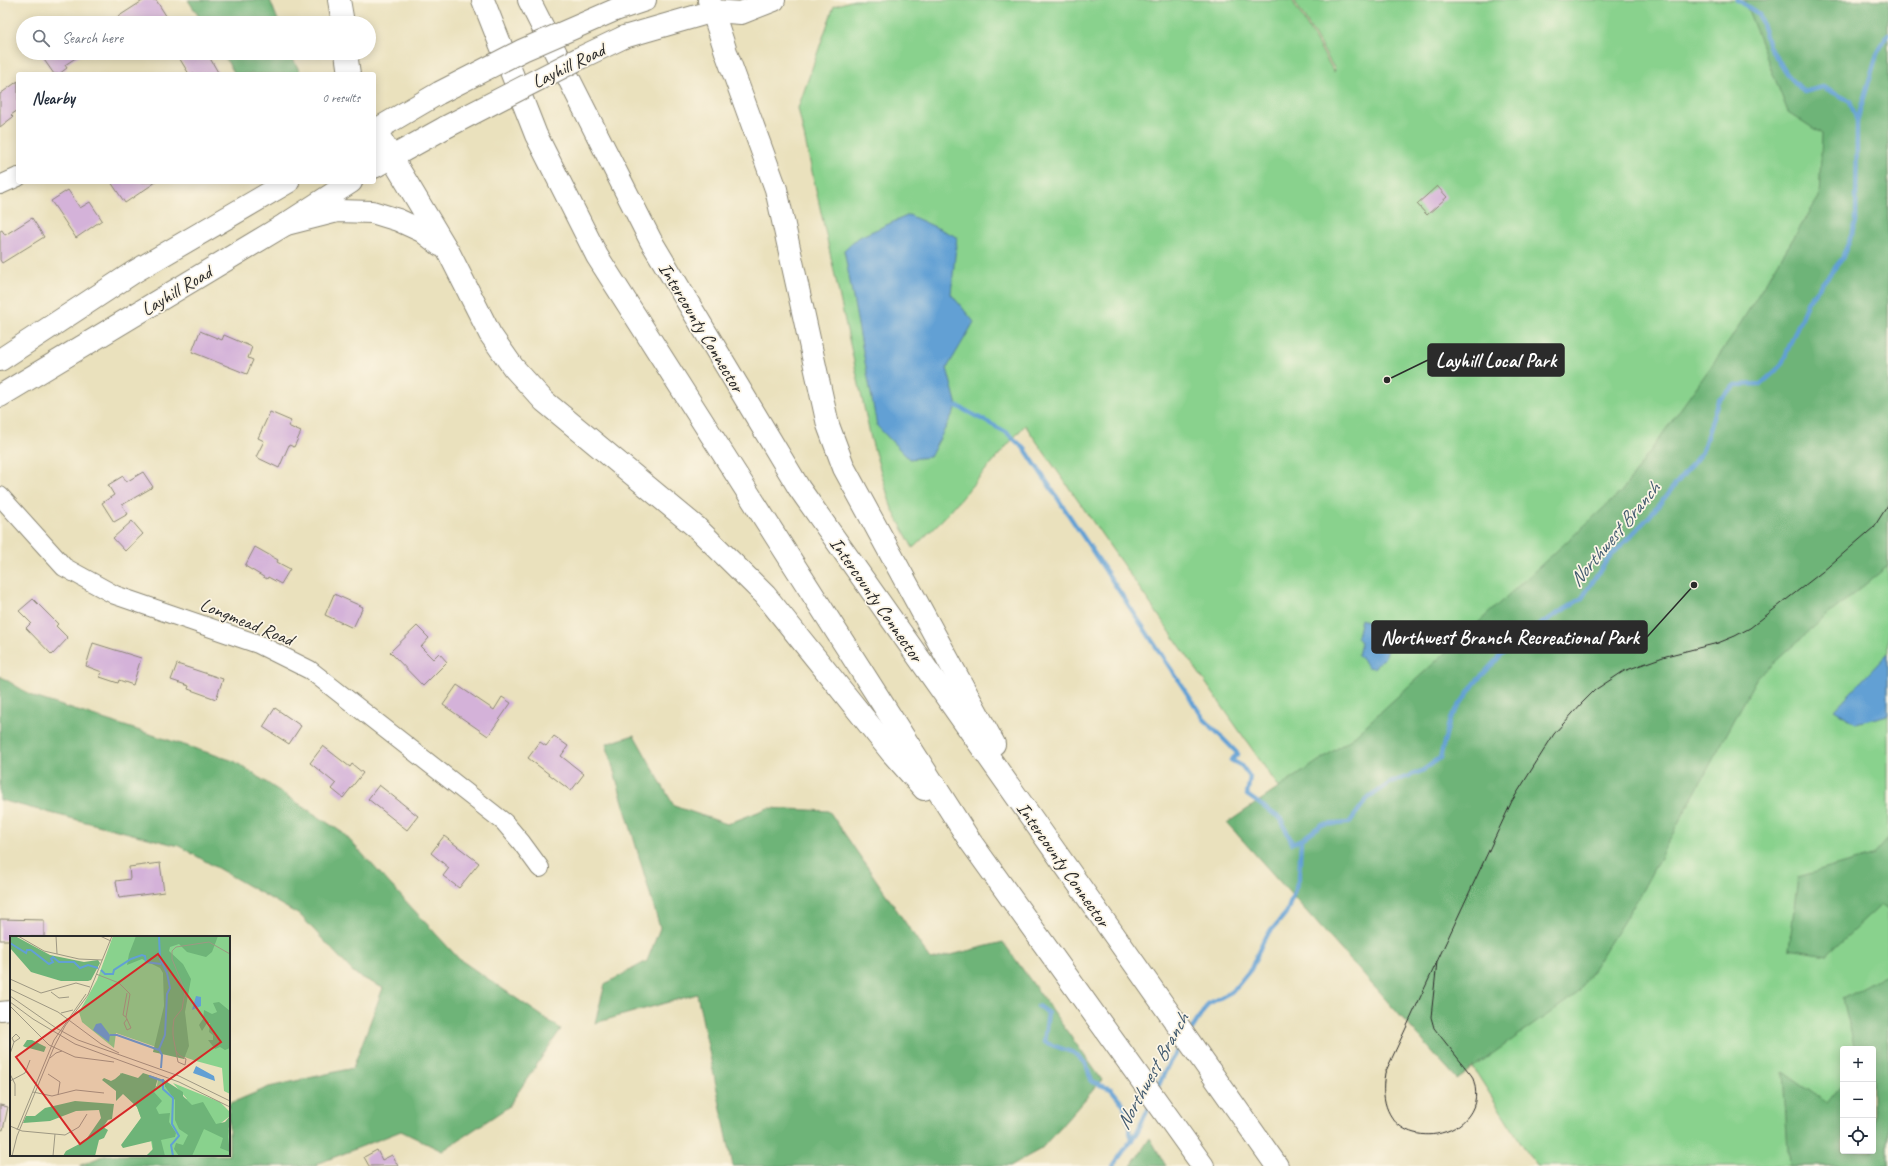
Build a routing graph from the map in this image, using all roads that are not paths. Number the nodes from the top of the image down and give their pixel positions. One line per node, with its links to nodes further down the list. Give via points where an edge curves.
1 (339, 0): 7 (main road)
2 (483, 0): 23 (main road, via 536,135 597,256)
3 (529, 0): 22 (main road, Intercounty Connector, via 651,241 799,488)
4 (645, 0): 10 (main road, Layhill Road, bridge, via 570,28 523,50 439,93)
5 (774, 0): 6 (main road, Layhill Road, via 741,12)
6 (712, 5): 12 (main road, Layhill Road, bridge, via 624,37 446,127); 22 (main road, via 727,55 776,189 828,425 844,468)
7 (342, 16)
8 (347, 60): 9 (main road)
9 (349, 72)
10 (376, 129)
11 (376, 134): 12 (main road)
12 (383, 162): 18 (main road)
13 (16, 178): 16 (street)
14 (285, 184): 19 (main road, Layhill Road, via 134,272)
15 (348, 184): 17 (main road, Layhill Road)
16 (0, 185)
17 (286, 224): 18 (main road, via 337,211 372,212 422,231); 20 (main road, Layhill Road)
18 (449, 253): 23 (main road, via 490,334 513,367 544,401 696,527 765,595 892,753)
19 (0, 360)
20 (0, 396)
21 (0, 496): 24 (street, Longmead Road, via 64,567 116,595 258,644 310,670 504,822)
22 (1043, 833): 26 (main road, Intercounty Connector)
23 (970, 841): 25 (main road)
24 (540, 868)
25 (1203, 1166)
26 (1277, 1166)

